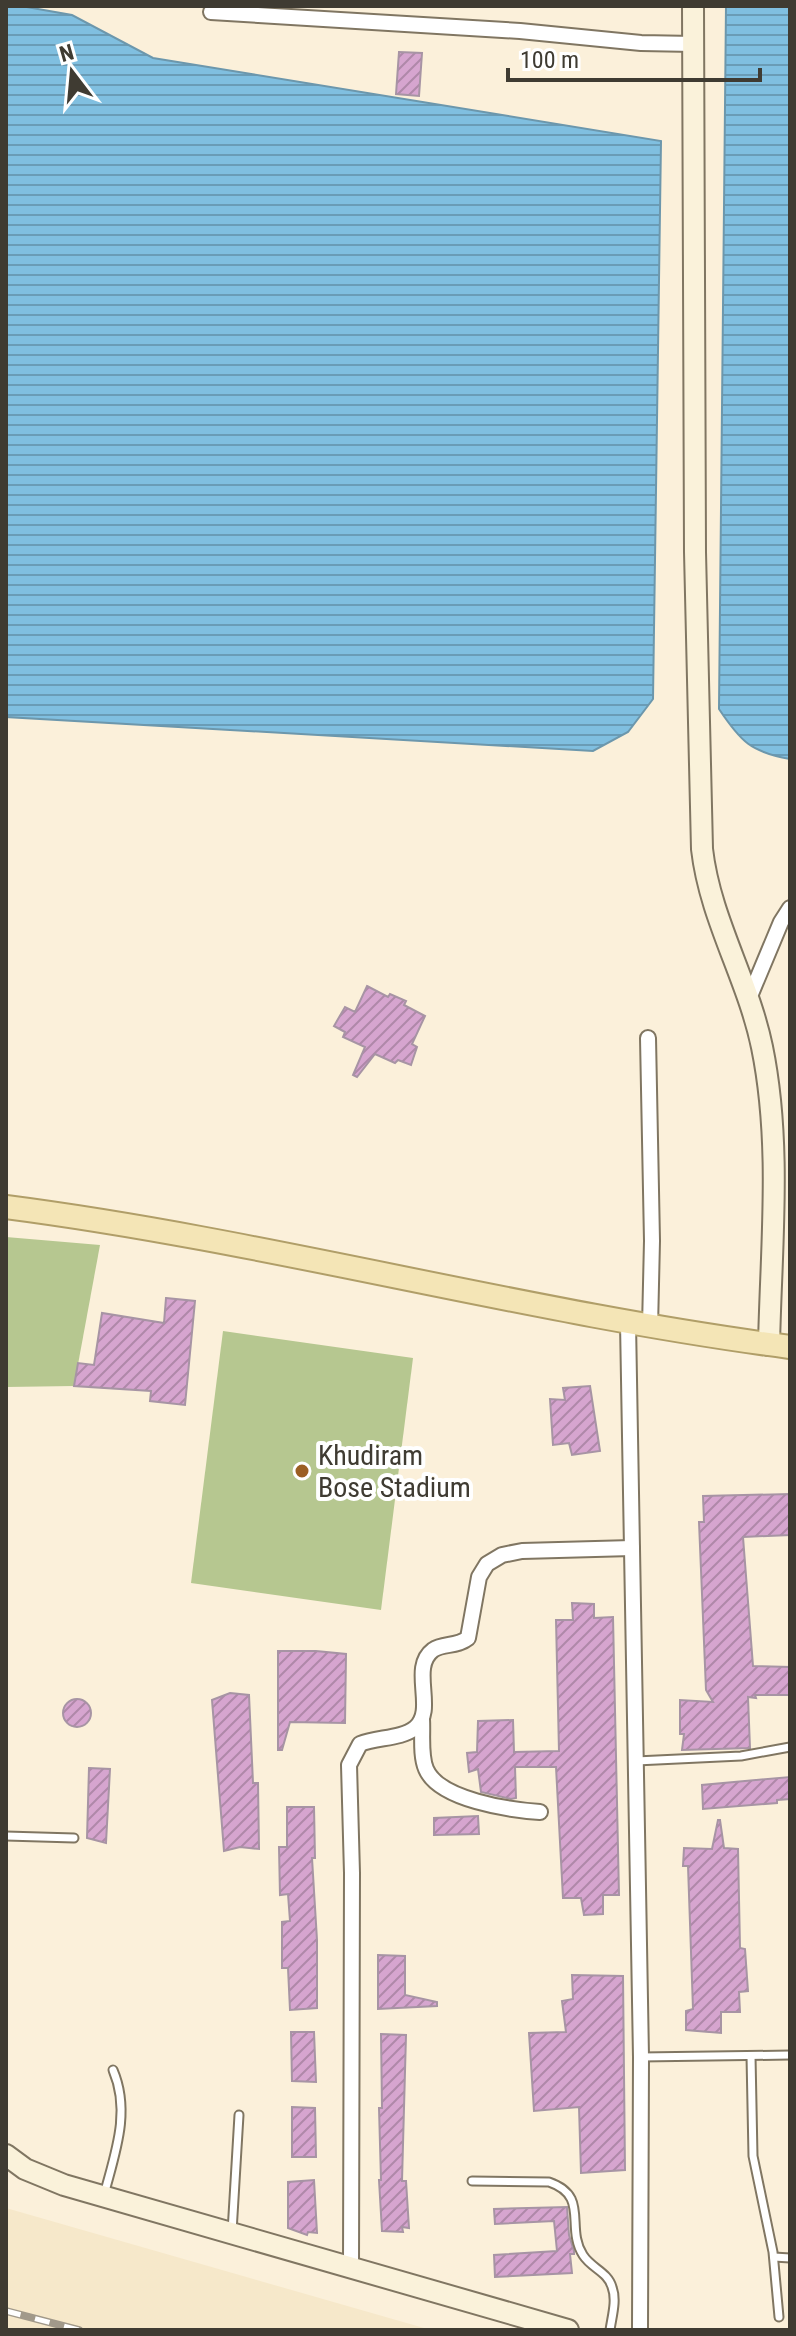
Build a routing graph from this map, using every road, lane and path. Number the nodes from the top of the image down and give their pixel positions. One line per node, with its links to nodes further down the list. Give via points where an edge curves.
1 (693, 6): 3 (street)
2 (211, 12): 3 (street)
3 (694, 44): 5 (street, via 695,552 702,849 713,904)
4 (790, 908): 5 (street)
5 (748, 1002): 9 (street, via 771,1108)
6 (648, 1038): 8 (street, via 652,1241)
7 (6, 1207): 8 (main road, via 114,1223)
8 (639, 1325): 9 (main road); 10 (street)
9 (780, 1346)
10 (632, 1548): 11 (street, via 522,1551 487,1564 479,1577 468,1638 433,1650 424,1666); 13 (street)
11 (422, 1719): 14 (street, via 424,1757 432,1779 488,1805); 28 (street, via 409,1732 360,1744 349,1765)
12 (790, 1747): 13 (lane, via 741,1756)
13 (636, 1761): 19 (street)
14 (540, 1812)
15 (6, 1836): 16 (lane)
16 (74, 1838)
17 (790, 2055): 18 (lane)
18 (751, 2056): 19 (lane); 26 (lane, via 753,2156)
19 (641, 2057): 32 (street)
20 (113, 2070): 24 (lane, via 123,2116)
21 (239, 2115): 25 (lane)
22 (6, 2155): 24 (street, via 43,2178)
23 (472, 2181): 31 (lane, via 549,2182 569,2194 582,2253 612,2284)
24 (104, 2197): 25 (street)
25 (232, 2235): 28 (street)
26 (774, 2257): 27 (lane); 29 (lane)
27 (790, 2258)
28 (351, 2269): 30 (street)
29 (779, 2317)
30 (568, 2330)
31 (610, 2330)
32 (640, 2330)

